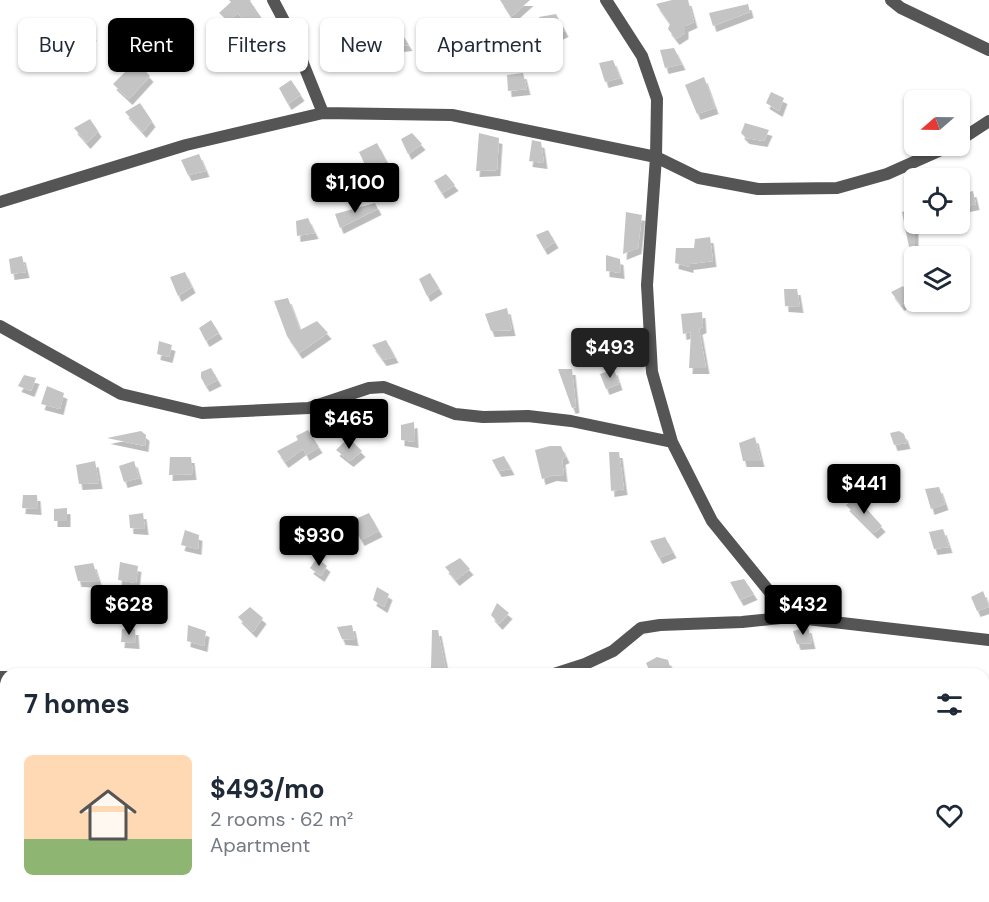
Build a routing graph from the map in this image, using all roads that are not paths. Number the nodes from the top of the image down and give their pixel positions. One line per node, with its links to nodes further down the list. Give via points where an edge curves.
1 (273, 0): 5 (street)
2 (606, 0): 9 (street, via 642,56 657,99)
3 (891, 0): 4 (street)
4 (989, 50)
5 (323, 113): 9 (street, via 452,115); 10 (street, via 186,145)
6 (989, 121): 7 (street)
7 (970, 133)
8 (928, 156): 9 (street, via 887,174 837,188 759,189 699,178)
9 (656, 157): 12 (street, via 647,285 652,372)
10 (0, 202)
11 (0, 326): 12 (street, via 121,394 202,413 309,408 369,388 384,387 455,414 571,421)
12 (672, 442): 13 (street, via 712,522)
13 (790, 617): 14 (street); 15 (street, via 641,628 613,651)
14 (989, 640)
15 (573, 668)

